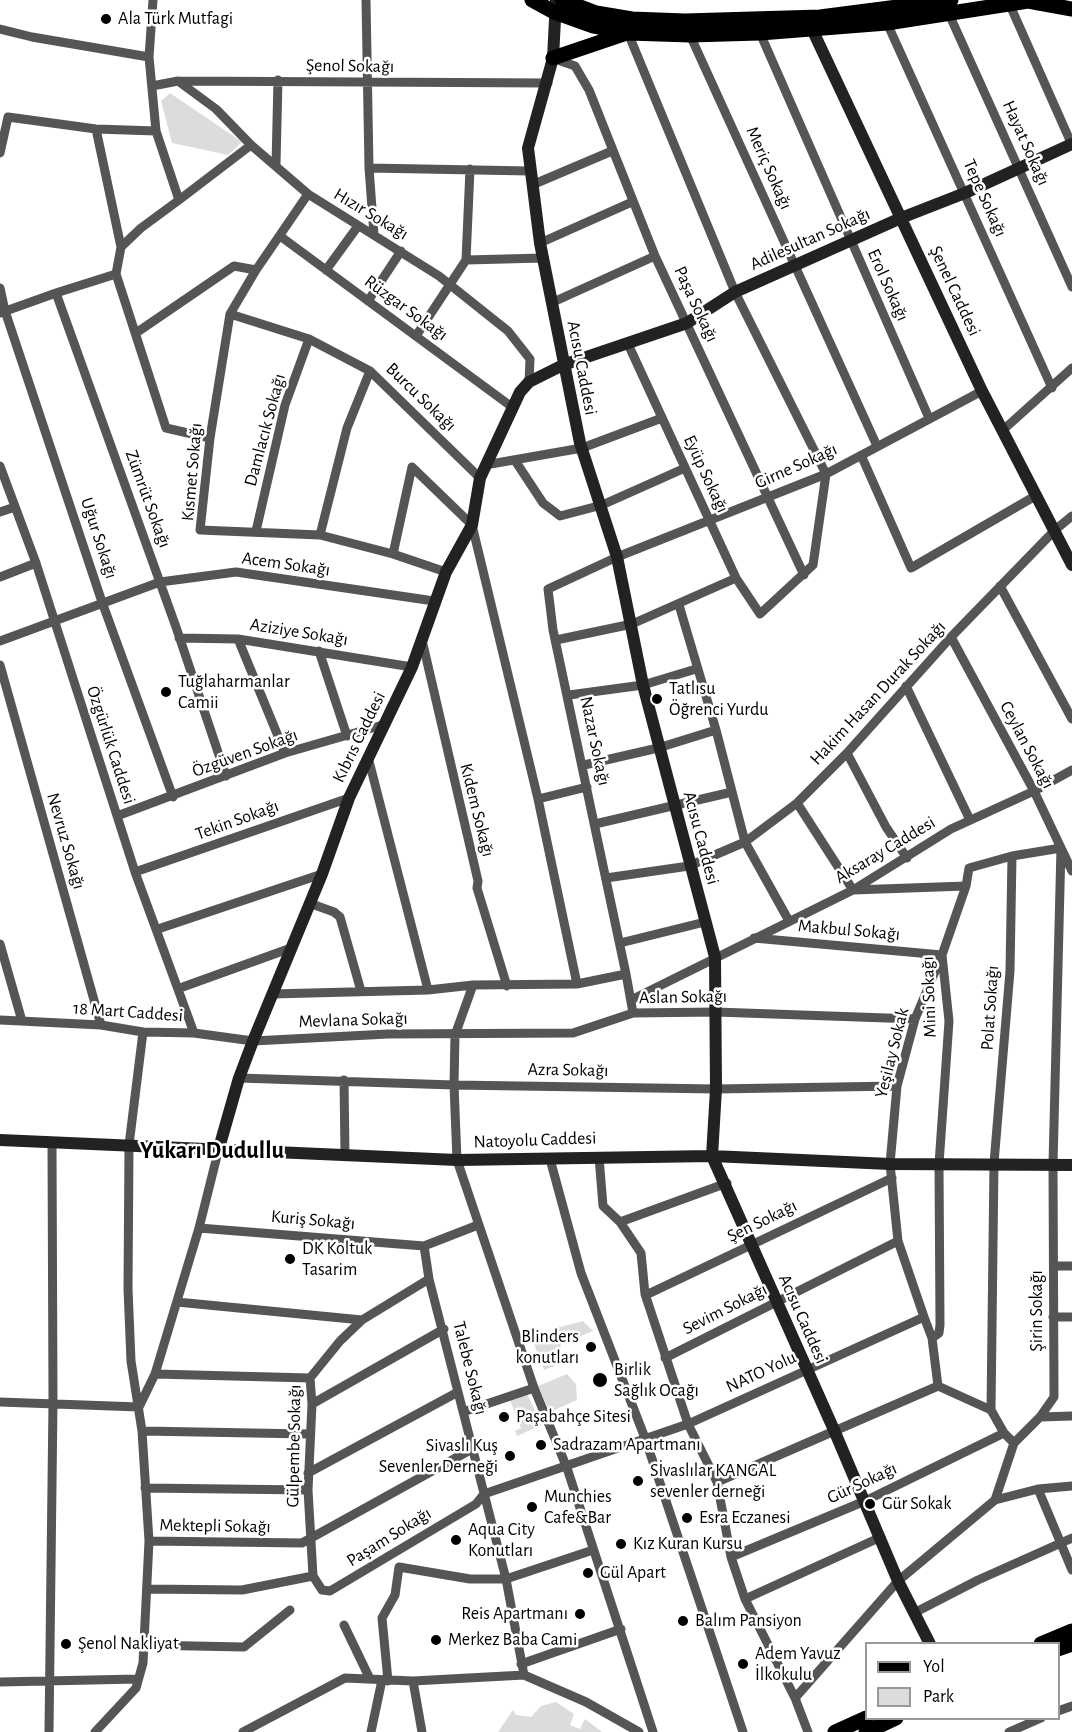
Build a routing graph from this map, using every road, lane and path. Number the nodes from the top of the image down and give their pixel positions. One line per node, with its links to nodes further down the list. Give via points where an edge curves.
1 (153, 0): 14 (street)
2 (366, 0): 18 (street)
3 (532, 0): 5 (main road)
4 (1009, 3): 6 (main road); 7 (main road, via 1028,1); 23 (street)
5 (557, 4): 8 (main road, via 614,16 685,21); 11 (main road, via 593,26); 15 (street, Acısu Caddesi)
6 (950, 7): 8 (main road); 29 (street, Hayat Sokağı)
7 (1072, 9)
8 (885, 11): 10 (main road); 33 (street, Tepe Sokağı)
9 (0, 29): 14 (street)
10 (812, 29): 12 (main road); 37 (street, Şenel Caddesi)
11 (628, 33): 13 (main road); 15 (main road); 55 (street)
12 (760, 33): 13 (main road); 41 (street, Erol Sokağı)
13 (690, 35): 48 (street, Meriç Sokağı)
14 (149, 57): 20 (street)
15 (553, 58): 19 (street, Acısu Caddesi); 25 (street, Paşa Sokağı, via 575,66 589,90)
16 (278, 80): 17 (street, Şenol Sokağı); 18 (street, Şenol Sokağı); 27 (street)
17 (178, 81): 20 (street, Şenol Sokağı); 24 (street, Hızır Sokağı, via 216,109)
18 (366, 83): 19 (street, Şenol Sokağı); 28 (street)
19 (548, 83): 31 (street, Acısu Caddesi, via 528,148)
20 (152, 86): 22 (street)
21 (96, 129): 22 (street); 26 (street, via 8,117); 43 (street)
22 (156, 131): 35 (street)
23 (1072, 144): 29 (street, Adilesultan Sokağı)
24 (251, 145): 27 (street, Hızır Sokağı); 35 (street)
25 (612, 151): 32 (street); 36 (street, Paşa Sokağı)
26 (0, 153)
27 (276, 164): 34 (street, Hızır Sokağı)
28 (369, 168): 30 (street); 39 (street)
29 (1019, 168): 33 (street, Adilesultan Sokağı); 53 (street, Hayat Sokağı)
30 (470, 169): 31 (street); 47 (street)
31 (530, 171): 32 (street, Acısu Caddesi)
32 (532, 185): 42 (street, Acısu Caddesi)
33 (965, 193): 37 (street, Adilesultan Sokağı); 70 (street, Tepe Sokağı)
34 (308, 194): 38 (street, Hızır Sokağı); 40 (street, Kısmet Sokağı)
35 (179, 200): 43 (street)
36 (632, 202): 42 (street); 45 (street, Paşa Sokağı)
37 (901, 218): 41 (street, Adilesultan Sokağı); 71 (street, Şenel Caddesi)
38 (358, 226): 39 (street, Hızır Sokağı); 50 (street)
39 (374, 235): 44 (street, Hızır Sokağı)
40 (280, 236): 49 (street, Kısmet Sokağı); 50 (street, Rüzgar Sokağı)
41 (850, 241): 48 (street, Adilesultan Sokağı); 74 (street, Erol Sokağı)
42 (540, 243): 46 (street, Acısu Caddesi)
43 (121, 247): 51 (street)
44 (400, 251): 52 (street, Hızır Sokağı); 57 (street)
45 (655, 256): 58 (street); 61 (street, Paşa Sokağı)
46 (543, 258): 47 (street); 58 (street, Acısu Caddesi)
47 (466, 260): 52 (street)
48 (795, 264): 55 (street, Adilesultan Sokağı); 77 (street, Meriç Sokağı)
49 (256, 270): 60 (street, Kısmet Sokağı); 62 (street, via 234,267)
50 (326, 270): 57 (street, Rüzgar Sokağı)
51 (116, 274): 56 (street); 62 (street)
52 (449, 286): 63 (street); 69 (street, Hızır Sokağı, via 508,331 530,359)
53 (1072, 287)
54 (0, 288): 59 (street, Uğur Sokağı)
55 (735, 291): 61 (street, Adilesultan Sokağı); 84 (street)
56 (56, 292): 59 (street); 105 (street, Zümrüt Sokağı)
57 (368, 301): 63 (street, Rüzgar Sokağı)
58 (551, 303): 66 (street, Acısu Caddesi)
59 (2, 312): 108 (street, Uğur Sokağı)
60 (230, 314): 64 (street, Burcu Sokağı); 76 (street, Kısmet Sokağı)
61 (687, 323): 65 (street, Adilesultan Sokağı); 87 (street, Paşa Sokağı)
62 (136, 333): 76 (street, via 166,428)
63 (416, 336): 72 (street, Rüzgar Sokağı)
64 (309, 339): 68 (street, Burcu Sokağı); 95 (street, Damlacık Sokağı, via 285,405)
65 (628, 344): 66 (street, Adilesultan Sokağı); 73 (street, Eyüp Sokağı)
66 (562, 365): 69 (street, Kıbrıs Caddesi); 78 (street, Acısu Caddesi)
67 (1072, 368): 70 (street)
68 (370, 371): 85 (street, Burcu Sokağı); 96 (street, via 347,428)
69 (529, 382): 72 (street, Kıbrıs Caddesi)
70 (1052, 388): 75 (street)
71 (982, 391): 74 (street, Girne Sokağı); 75 (street, Şenel Caddesi)
72 (512, 407): 81 (street, Kıbrıs Caddesi)
73 (662, 418): 78 (street); 82 (street, Eyüp Sokağı)
74 (929, 418): 77 (street, Girne Sokağı)
75 (1003, 430): 86 (street, Şenel Caddesi)
76 (210, 438): 95 (street, Kısmet Sokağı, via 200,530)
77 (877, 446): 79 (street, Girne Sokağı)
78 (582, 448): 80 (street); 88 (street, Acısu Caddesi)
79 (861, 455): 84 (street, Girne Sokağı); 86 (street, via 911,568)
80 (516, 462): 81 (street); 88 (street, via 543,503 560,516)
81 (485, 465): 85 (street, Kıbrıs Caddesi)
82 (685, 468): 88 (street); 92 (street, Eyüp Sokağı)
83 (1, 470): 89 (street, Özgürlük Caddesi)
84 (826, 474): 87 (street, Girne Sokağı); 102 (street, via 813,565)
85 (480, 478): 93 (street, Kıbrıs Caddesi)
86 (1036, 495): 94 (street, Şenel Caddesi)
87 (767, 497): 92 (street, Girne Sokağı); 102 (street, Paşa Sokağı)
88 (602, 504): 98 (street, Acısu Caddesi)
89 (15, 507): 90 (street); 99 (street, Özgürlük Caddesi)
90 (0, 512)
91 (1072, 516): 94 (street, Hakim Hasan Durak Sokağı)
92 (709, 520): 98 (street, Girne Sokağı); 104 (street, Eyüp Sokağı)
93 (472, 525): 97 (street, via 412,467); 101 (street, Kıbrıs Caddesi); 141 (street)
94 (1054, 530): 100 (street, Şenel Caddesi); 106 (street, Hakim Hasan Durak Sokağı)
95 (256, 531): 96 (street, Kısmet Sokağı)
96 (320, 535): 97 (street, Kısmet Sokağı)
97 (393, 554): 101 (street, Kısmet Sokağı)
98 (617, 557): 111 (street, Acısu Caddesi); 116 (street, Nazar Sokağı, via 548,589)
99 (36, 563): 103 (street); 110 (street, Özgürlük Caddesi)
100 (1072, 565)
101 (446, 572): 107 (street, Kıbrıs Caddesi)
102 (804, 575): 104 (street, Eyüp Sokağı, via 760,614)
103 (0, 577)
104 (736, 578): 109 (street)
105 (160, 582): 107 (street, Acem Sokağı, via 236,572); 108 (street, Acem Sokağı); 112 (street, Zümrüt Sokağı)
106 (1000, 586): 113 (street, Hakim Hasan Durak Sokağı); 125 (street)
107 (434, 601): 115 (street, Kıbrıs Caddesi)
108 (102, 602): 110 (street, Acem Sokağı); 139 (street, Uğur Sokağı)
109 (679, 605): 111 (street); 121 (street)
110 (54, 622): 117 (street, Acem Sokağı); 144 (street, Özgürlük Caddesi)
111 (632, 624): 116 (street); 122 (street, Acısu Caddesi)
112 (179, 638): 114 (street, Aziziye Sokağı); 135 (street, Zümrüt Sokağı)
113 (951, 638): 123 (street, Hakim Hasan Durak Sokağı); 137 (street, Ceylan Sokağı)
114 (238, 639): 118 (street, Aziziye Sokağı); 130 (street)
115 (422, 640): 120 (street, Kıbrıs Caddesi); 171 (street, Kıdem Sokağı, via 477,888)
116 (556, 640): 124 (street, Nazar Sokağı)
117 (0, 641)
118 (319, 651): 120 (street, Aziziye Sokağı); 128 (street)
119 (0, 665): 182 (street, Nevruz Sokağı)
120 (412, 667): 126 (street, Kıbrıs Caddesi)
121 (696, 669): 122 (street); 127 (street)
122 (642, 685): 124 (street); 129 (street, Acısu Caddesi)
123 (906, 686): 131 (street, Hakim Hasan Durak Sokağı); 145 (street)
124 (569, 695): 133 (street, Nazar Sokağı)
125 (1072, 719)
126 (386, 724): 128 (street, Özgüven Sokağı); 132 (street, Kıbrıs Caddesi)
127 (716, 730): 129 (street); 138 (street)
128 (347, 736): 130 (street, Özgüven Sokağı)
129 (658, 748): 133 (street); 143 (street, Acısu Caddesi)
130 (285, 753): 135 (street, Özgüven Sokağı)
131 (847, 753): 142 (street, Hakim Hasan Durak Sokağı); 150 (street)
132 (369, 761): 140 (street, Kıbrıs Caddesi); 173 (street)
133 (584, 765): 136 (street, Nazar Sokağı)
134 (1072, 770): 137 (street, Aksaray Caddesi)
135 (226, 776): 139 (street, Özgüven Sokağı)
136 (588, 787): 141 (street); 146 (street, Nazar Sokağı)
137 (1034, 791): 145 (street, Aksaray Caddesi); 148 (street, Ceylan Sokağı)
138 (732, 792): 143 (street); 147 (street)
139 (173, 797): 144 (street, Özgüven Sokağı)
140 (349, 798): 153 (street, Tekin Sokağı); 154 (street, Kıbrıs Caddesi)
141 (538, 799): 169 (street)
142 (797, 803): 147 (street, Hakim Hasan Durak Sokağı); 157 (street)
143 (673, 806): 146 (street); 151 (street, Acısu Caddesi)
144 (117, 816): 153 (street, Özgürlük Caddesi)
145 (970, 820): 150 (street, Aksaray Caddesi)
146 (595, 824): 155 (street, Nazar Sokağı)
147 (745, 842): 151 (street, Hakim Hasan Durak Sokağı); 159 (street)
148 (1061, 848): 149 (street); 152 (street, Ceylan Sokağı); 204 (street, Şirin Sokağı)
149 (1012, 856): 156 (street, Mini Sokağı, via 969,868); 201 (street, Polat Sokağı, via 1010,971)
150 (906, 858): 157 (street, Aksaray Caddesi)
151 (689, 866): 155 (street, Hakim Hasan Durak Sokağı); 160 (street, Acısu Caddesi)
152 (1072, 870)
153 (135, 872): 161 (street, Özgürlük Caddesi)
154 (322, 874): 158 (street, Kıbrıs Caddesi); 161 (street)
155 (606, 878): 163 (street, Nazar Sokağı)
156 (966, 886): 157 (street); 166 (street, Mini Sokağı)
157 (854, 890): 159 (street, Aksaray Caddesi)
158 (309, 903): 165 (street, Kıbrıs Caddesi); 174 (street, via 340,917)
159 (789, 921): 162 (street, Aksaray Caddesi)
160 (705, 922): 163 (street); 167 (street, Acısu Caddesi)
161 (158, 929): 172 (street, Özgürlük Caddesi)
162 (754, 938): 166 (street, Makbul Sokağı); 167 (street, Aksaray Caddesi)
163 (620, 943): 168 (street, Nazar Sokağı)
164 (0, 944): 181 (street)
165 (291, 948): 172 (street); 175 (street, Kıbrıs Caddesi)
166 (942, 954): 179 (street, Yeşilay Sokak); 203 (street, Mini Sokağı, via 949,1021)
167 (715, 957): 176 (street, Aksaray Caddesi); 177 (street, Acısu Caddesi)
168 (626, 974): 169 (street); 176 (street, Nazar Sokağı)
169 (577, 984): 171 (street)
170 (473, 985): 171 (street); 173 (street); 185 (street)
171 (507, 986)
172 (180, 988): 184 (street, Özgürlük Caddesi)
173 (428, 990): 174 (street)
174 (361, 991): 175 (street)
175 (272, 994): 186 (street, Kıbrıs Caddesi)
176 (630, 1000): 178 (street, Nazar Sokağı)
177 (716, 1012): 178 (street, Aslan Sokağı); 179 (street, Aslan Sokağı); 191 (street, Acısu Caddesi)
178 (633, 1013): 185 (street, Aslan Sokağı, via 573,1033)
179 (915, 1019): 190 (street, Yeşilay Sokak)
180 (0, 1020): 181 (street, 18 Mart Caddesi)
181 (22, 1021): 182 (street, 18 Mart Caddesi)
182 (101, 1025): 183 (street, 18 Mart Caddesi)
183 (143, 1032): 184 (street, 18 Mart Caddesi); 194 (street)
184 (194, 1033): 186 (street, 18 Mart Caddesi)
185 (456, 1035): 186 (street, Mevlana Sokağı, via 388,1034); 189 (street)
186 (253, 1041): 187 (street, Kıbrıs Caddesi)
187 (239, 1078): 188 (street, Azra Sokağı); 195 (street, Kıbrıs Caddesi)
188 (344, 1080): 189 (street, Azra Sokağı); 196 (street)
189 (454, 1085): 191 (street, Azra Sokağı); 200 (street)
190 (897, 1086): 191 (street, Azra Sokağı); 202 (street, Yeşilay Sokak)
191 (716, 1089): 198 (street, Acısu Caddesi)
192 (0, 1140): 193 (street, Natoyolu Caddesi)
193 (52, 1142): 194 (street, Natoyolu Caddesi); 234 (street)
194 (129, 1145): 195 (street, Natoyolu Caddesi); 236 (street, via 128,1289 131,1361)
195 (219, 1148): 196 (street, Natoyolu Caddesi); 210 (street)
196 (345, 1155): 200 (street, Natoyolu Caddesi)
197 (599, 1156): 198 (street, Natoyolu Caddesi); 199 (street, Natoyolu Caddesi); 208 (street, via 603,1206)
198 (712, 1156): 202 (street, Natoyolu Caddesi); 207 (street, Acısu Caddesi)
199 (550, 1159): 200 (street, Natoyolu Caddesi); 246 (street, via 581,1273)
200 (457, 1160): 209 (street)
201 (994, 1163): 203 (street, Natoyolu Caddesi); 204 (street, Natoyolu Caddesi); 237 (street, Polat Sokağı)
202 (890, 1164): 203 (street, Natoyolu Caddesi); 206 (street, Yeşilay Sokak)
203 (939, 1164): 225 (street, Mini Sokağı, via 940,1325 939,1333)
204 (1053, 1164): 205 (street, Natoyolu Caddesi); 214 (street, Şirin Sokağı)
205 (1072, 1166)
206 (892, 1178): 211 (street, Yeşilay Sokak); 212 (street, Şen Sokağı)
207 (727, 1183): 208 (street); 212 (street, Acısu Caddesi)
208 (620, 1222): 217 (street, via 641,1253)
209 (478, 1225): 213 (street); 231 (street)
210 (199, 1228): 213 (street, Kuriş Sokağı); 218 (street)
211 (897, 1241): 219 (street, Sevim Sokağı); 220 (street, Yeşilay Sokak)
212 (751, 1245): 217 (street, Şen Sokağı); 219 (street, Acısu Caddesi)
213 (424, 1246): 216 (street, Talebe Sokağı)
214 (1054, 1266): 215 (street); 221 (street, Şirin Sokağı)
215 (1072, 1266)
216 (429, 1279): 223 (street, Gülpembe Sokağı); 224 (street, Talebe Sokağı)
217 (646, 1295): 226 (street)
218 (177, 1302): 223 (street); 228 (street)
219 (776, 1302): 226 (street, Sevim Sokağı); 227 (street, Acısu Caddesi)
220 (924, 1317): 225 (street); 227 (street, NATO Yolu)
221 (1053, 1317): 222 (street); 240 (street, Şirin Sokağı, via 1054,1397)
222 (1072, 1317)
223 (362, 1320): 229 (street, Gülpembe Sokağı)
224 (444, 1329): 232 (street, Talebe Sokağı); 235 (street)
225 (932, 1338): 230 (street)
226 (665, 1358): 241 (street)
227 (806, 1370): 241 (street, NATO Yolu); 242 (street, Acısu Caddesi)
228 (155, 1374): 229 (street); 236 (street)
229 (310, 1378): 235 (street, Gülpembe Sokağı)
230 (939, 1386): 237 (street); 242 (street)
231 (534, 1388): 238 (street); 249 (street)
232 (458, 1392): 238 (street, Talebe Sokağı); 250 (street)
233 (0, 1402): 234 (street)
234 (53, 1402): 236 (street); 287 (street)
235 (312, 1404): 245 (street, Gülpembe Sokağı)
236 (139, 1407): 243 (street)
237 (991, 1410): 244 (street)
238 (463, 1412): 248 (street, Talebe Sokağı)
239 (1072, 1416): 240 (street)
240 (1040, 1417): 247 (street, Şirin Sokağı)
241 (688, 1424): 246 (street, NATO Yolu); 251 (street)
242 (834, 1430): 251 (street); 258 (street, Acısu Caddesi)
243 (142, 1431): 245 (street); 253 (street)
244 (1004, 1433): 247 (street); 258 (street, Gür Sokağı)
245 (308, 1434): 250 (street, Gülpembe Sokağı)
246 (645, 1438): 249 (street, NATO Yolu); 302 (street)
247 (1014, 1443): 257 (street)
248 (472, 1449): 256 (street, Talebe Sokağı); 261 (street, Mektepli Sokağı)
249 (567, 1468): 256 (street, NATO Yolu); 264 (street)
250 (308, 1473): 254 (street, Gülpembe Sokağı)
251 (717, 1482): 266 (street)
252 (1072, 1486): 255 (street)
253 (145, 1488): 254 (street); 262 (street)
254 (308, 1490): 261 (street, Gülpembe Sokağı)
255 (1038, 1490): 257 (street); 263 (street)
256 (484, 1494): 265 (street, Paşam Sokağı, via 476,1504); 270 (street, Talebe Sokağı)
257 (994, 1500): 271 (street)
258 (865, 1501): 259 (street, Acısu Caddesi); 266 (street, Gür Sokağı)
259 (881, 1537): 271 (street, Acısu Caddesi); 273 (street)
260 (1072, 1538): 263 (street)
261 (311, 1540): 262 (street, Mektepli Sokağı, via 292,1544); 269 (street, Gülpembe Sokağı)
262 (149, 1542): 272 (street)
263 (1061, 1543): 268 (street); 275 (street)
264 (593, 1550): 270 (street); 277 (street)
265 (391, 1555): 267 (street); 269 (street, Paşam Sokağı, via 330,1591 322,1590)
266 (731, 1557): 273 (street)
267 (399, 1567): 270 (street, via 470,1579); 286 (street, via 395,1595 382,1624)
268 (1072, 1570)
269 (313, 1576): 272 (street, via 242,1590)
270 (506, 1579): 282 (street, Talebe Sokağı)
271 (898, 1581): 275 (street, Acısu Caddesi); 290 (street)
272 (147, 1588): 281 (street)
273 (745, 1599): 290 (street)
274 (290, 1610): 281 (street, via 244,1647)
275 (914, 1613): 279 (street, Acısu Caddesi)
276 (344, 1625): 285 (street)
277 (621, 1629): 282 (street); 301 (street)
278 (1072, 1631): 280 (main road)
279 (929, 1642)
280 (1046, 1642)
281 (144, 1645): 284 (street)
282 (521, 1664): 283 (street, Talebe Sokağı)
283 (524, 1675): 288 (street); 300 (street, via 586,1702)
284 (137, 1679): 287 (street); 296 (street, via 136,1688)
285 (370, 1679): 286 (street); 297 (street, via 345,1678)
286 (385, 1680): 288 (street); 298 (street)
287 (51, 1681): 289 (street); 295 (street)
288 (413, 1681): 299 (street)
289 (0, 1682)
290 (795, 1698): 303 (street)
291 (865, 1719): 304 (main road)
292 (894, 1720): 305 (main road)
293 (1038, 1720): 294 (street)
294 (1023, 1726): 306 (street)
295 (49, 1732)
296 (95, 1732)
297 (243, 1732)
298 (371, 1732)
299 (423, 1732)
300 (639, 1732)
301 (653, 1732)
302 (742, 1732)
303 (808, 1732)
304 (836, 1732)
305 (866, 1732)
306 (1010, 1732)

